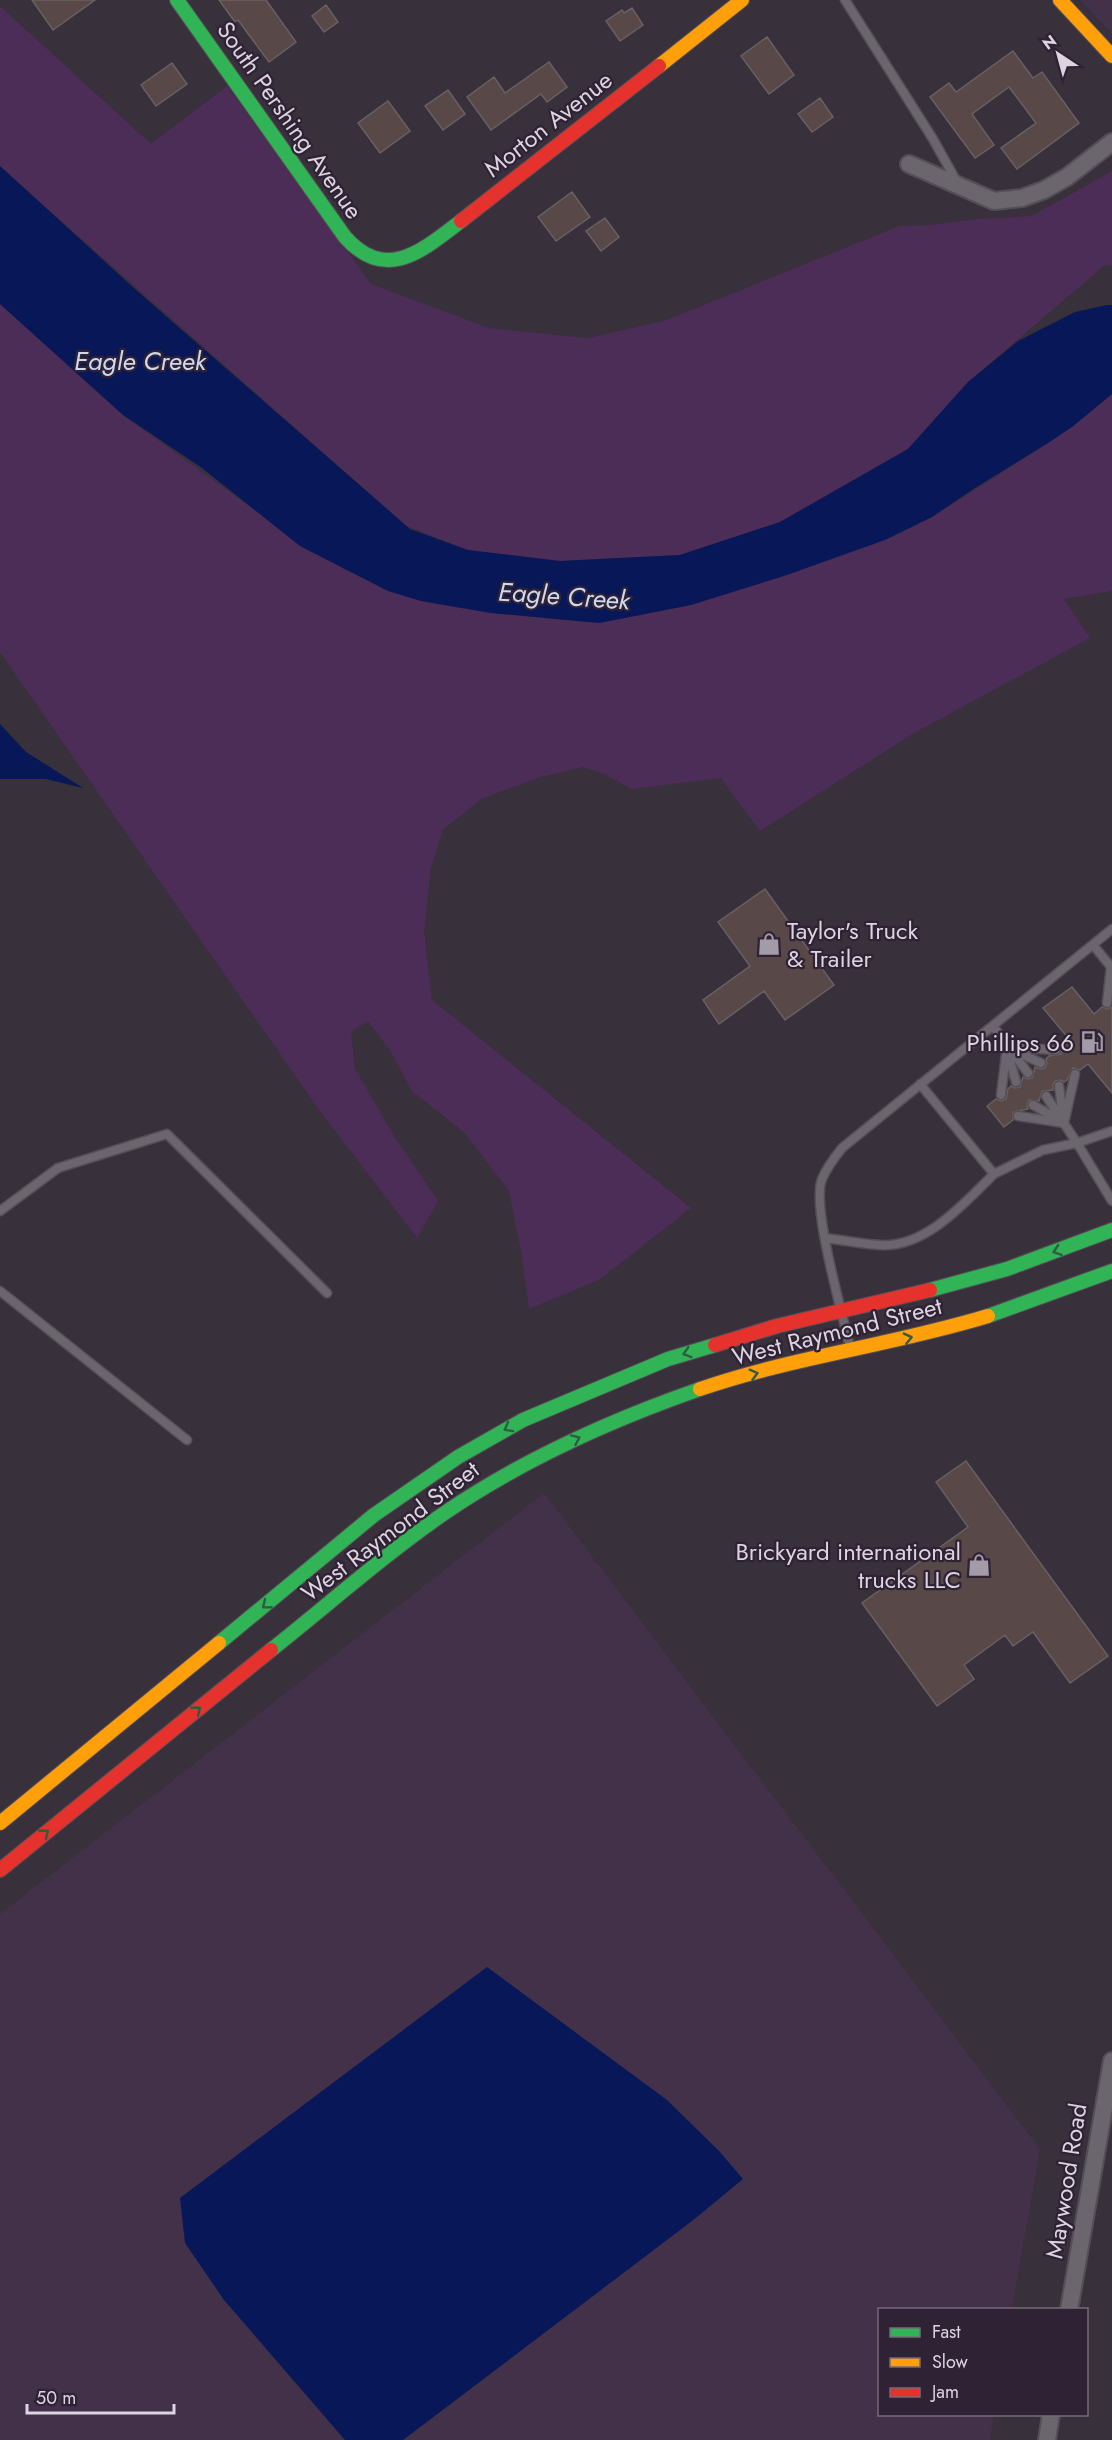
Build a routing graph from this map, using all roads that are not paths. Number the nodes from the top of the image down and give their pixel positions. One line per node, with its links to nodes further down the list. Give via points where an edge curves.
1 (177, 0): 9 (main road, South Pershing Avenue, via 345,237)
2 (742, 0): 9 (main road, Morton Avenue, via 460,222 405,258)
3 (846, 0): 8 (lane)
4 (1060, 0): 5 (main road)
5 (1112, 56)
6 (1112, 142): 8 (street, via 1067,177 1023,198 994,201)
7 (909, 164): 8 (street)
8 (960, 186)
9 (372, 260)
10 (1112, 929): 11 (lane)
11 (1093, 945): 12 (lane); 14 (lane)
12 (1112, 967): 13 (lane)
13 (1107, 1003)
14 (993, 1026): 15 (lane); 21 (lane)
15 (1007, 1047): 16 (lane); 17 (lane); 18 (lane); 20 (lane); 23 (lane)
16 (1056, 1050)
17 (1041, 1063)
18 (1028, 1073)
19 (1075, 1074): 27 (lane)
20 (1016, 1082)
21 (920, 1084): 30 (lane); 34 (lane, via 830,1162 819,1200)
22 (1059, 1086): 27 (lane)
23 (1001, 1095)
24 (1046, 1096): 27 (lane)
25 (1033, 1105): 27 (lane)
26 (1018, 1116): 27 (lane)
27 (1064, 1123): 29 (lane)
28 (1112, 1131): 29 (lane)
29 (1077, 1143): 30 (lane, via 1043,1150); 31 (lane)
30 (994, 1174): 34 (lane, via 940,1226 915,1238 883,1245)
31 (1112, 1201)
32 (0, 1211): 37 (lane, via 58,1168 167,1134)
33 (1112, 1230): 38 (main road, West Raymond Street, one-way to 38, via 987,1275)
34 (825, 1238): 38 (lane)
35 (1112, 1271): 39 (main road, West Raymond Street, one-way to 35, via 1010,1310)
36 (0, 1291): 40 (lane)
37 (327, 1293)
38 (842, 1311): 39 (lane); 41 (main road, West Raymond Street, one-way to 41, via 777,1326 636,1371 523,1420 458,1456 374,1515)
39 (851, 1351): 42 (main road, West Raymond Street, one-way to 39, via 414,1535 482,1488 571,1441 677,1398 753,1374)
40 (187, 1440)
41 (0, 1823)
42 (0, 1870)
43 (1112, 2061): 44 (street, Maywood Road)
44 (1069, 2308)
45 (1051, 2416): 46 (street)
46 (1047, 2440)

